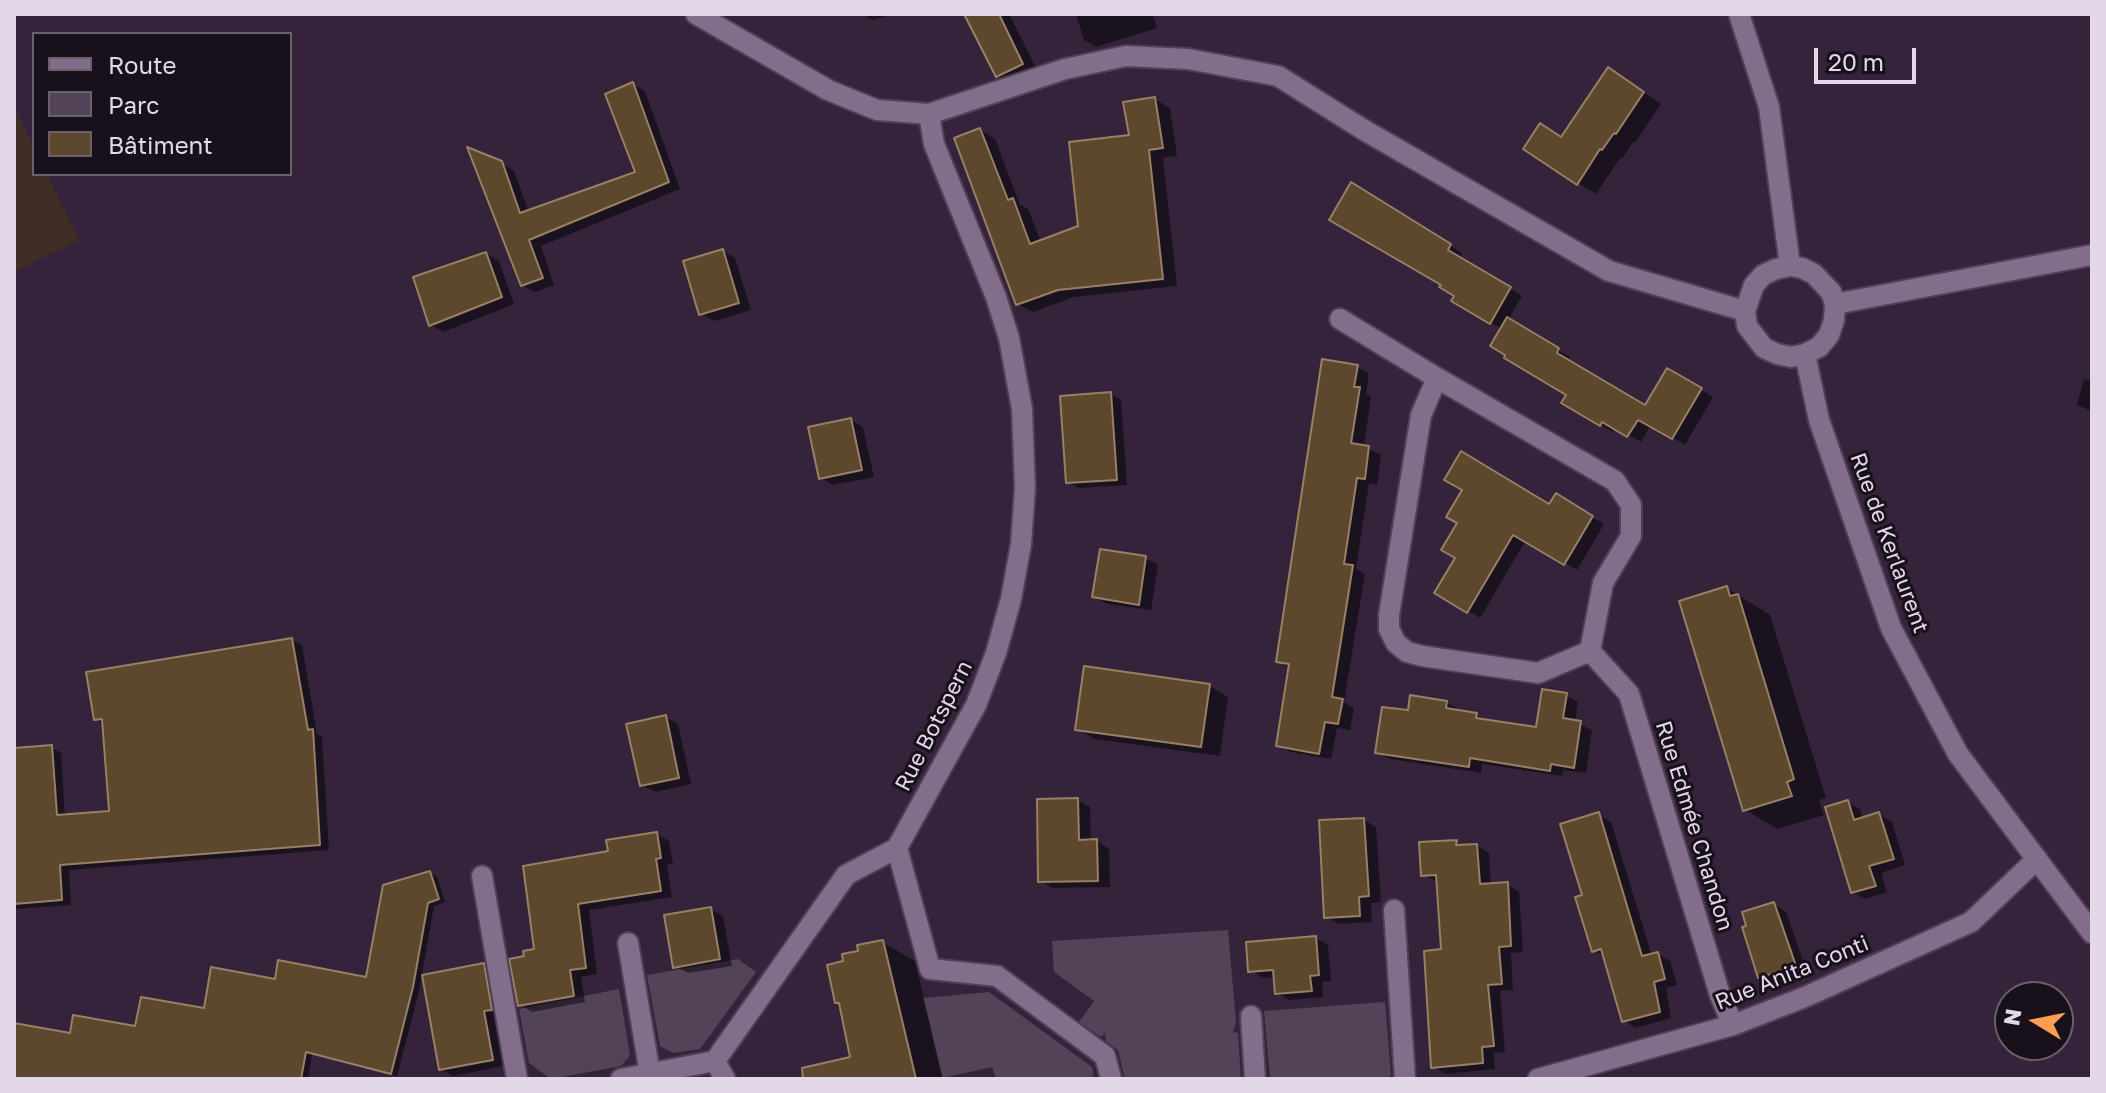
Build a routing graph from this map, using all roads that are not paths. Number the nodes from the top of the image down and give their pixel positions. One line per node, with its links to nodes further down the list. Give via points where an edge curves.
1 (696, 14): 3 (street, via 828,90 877,110)
2 (1739, 14): 5 (street, via 1769,107)
3 (929, 114): 7 (street, via 1065,69 1126,56 1188,59 1278,76 1609,271); 12 (street, Rue Botspern, via 934,144 1009,338 1022,409 1025,488 1021,544 996,653 976,705)
4 (2092, 255): 6 (street)
5 (1790, 266): 6 (street, via 1814,274); 7 (street, via 1763,275)
6 (1833, 298): 9 (street, via 1829,335)
7 (1745, 311): 9 (street, via 1747,326 1764,348 1791,357)
8 (1340, 319): 10 (street)
9 (1805, 354): 13 (street, Rue de Kerlaurent, via 1819,420 1891,628 1958,754)
10 (1437, 378): 11 (street, via 1615,481 1631,505 1631,536 1603,583); 11 (street, via 1421,415 1389,615 1396,643 1422,656 1538,673)
11 (1590, 651): 19 (street, Rue Edmée Chandon, via 1629,694)
12 (897, 848): 20 (street, via 846,875); 24 (street, via 930,969 997,976 1105,1056)
13 (2037, 859): 16 (street, Rue de Kerlaurent); 19 (street, Rue Anita Conti, via 1971,922)
14 (482, 876): 22 (street)
15 (1394, 910): 26 (street)
16 (2092, 933)
17 (628, 943): 21 (street)
18 (1251, 1016): 25 (street)
19 (1733, 1025): 27 (street, Rue Anita Conti)
20 (720, 1070): 21 (street)
21 (650, 1074): 23 (street)
22 (517, 1079)
23 (621, 1079)
24 (1111, 1079)
25 (1255, 1079)
26 (1405, 1079)
27 (1538, 1079)

